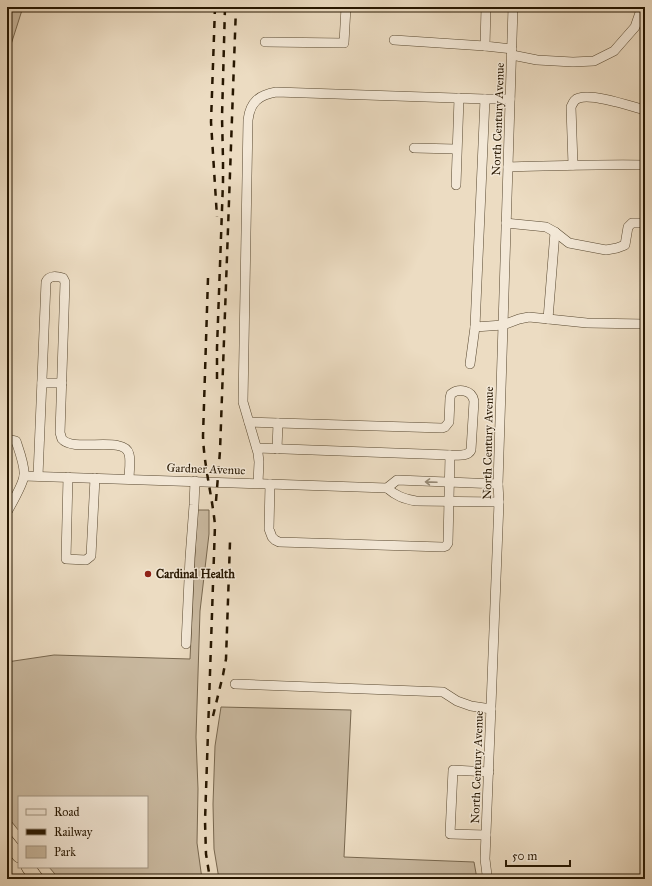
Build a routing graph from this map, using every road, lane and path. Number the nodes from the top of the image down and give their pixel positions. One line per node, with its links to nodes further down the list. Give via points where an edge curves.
1 (346, 7): 6 (street, via 344,43)
2 (486, 7): 7 (street)
3 (513, 7): 8 (street, North Century Avenue)
4 (642, 7): 8 (street, via 635,27 614,51 594,61 544,60)
5 (394, 40): 7 (street)
6 (265, 42)
7 (485, 46): 8 (street)
8 (512, 52): 11 (street, North Century Avenue)
9 (459, 98): 10 (street); 14 (street); 29 (street, via 276,92 261,96 251,107 248,120 243,402)
10 (485, 99): 11 (street); 25 (street)
11 (510, 99): 17 (street, North Century Avenue)
12 (645, 110): 15 (street, via 599,98 579,98 574,101 571,107)
13 (414, 148): 14 (street)
14 (456, 149): 18 (street)
15 (573, 165): 16 (street); 17 (street)
16 (645, 165)
17 (508, 167): 19 (street, North Century Avenue)
18 (456, 185)
19 (506, 223): 21 (street, via 546,227); 24 (street, North Century Avenue)
20 (645, 223): 21 (street, via 632,223 628,227 625,244 606,250 569,243)
21 (555, 232): 22 (street)
22 (548, 319): 23 (street); 24 (street, via 529,317)
23 (645, 324)
24 (503, 325): 25 (street); 44 (street, North Century Avenue)
25 (475, 327): 26 (street)
26 (470, 364)
27 (42, 383): 28 (street); 28 (street, via 46,282 53,276 63,278 65,282); 36 (street)
28 (62, 383): 39 (street, via 60,433 63,440 72,444 117,445 125,448 129,454)
29 (249, 422): 30 (street); 32 (street)
30 (278, 423): 33 (street); 34 (street, via 442,428 449,422 451,394 466,391 471,393 474,400 471,450 466,455)
31 (7, 440): 35 (street, via 16,441)
32 (257, 448): 33 (street); 42 (street)
33 (277, 449): 34 (street)
34 (450, 455): 41 (street)
35 (24, 476): 36 (street, Gardner Avenue); 48 (street)
36 (38, 476): 37 (street, Gardner Avenue)
37 (68, 477): 38 (street, Gardner Avenue); 38 (street, via 66,559 86,560 91,556)
38 (95, 478): 39 (street, Gardner Avenue)
39 (129, 479): 40 (street, Gardner Avenue)
40 (195, 481): 42 (street, Gardner Avenue); 49 (street)
41 (449, 482): 44 (street, Gardner Avenue); 45 (street, Gardner Avenue, one-way to 45, via 397,480); 46 (street)
42 (258, 483): 43 (street, Gardner Avenue)
43 (270, 484): 45 (street, Gardner Avenue); 46 (street, via 269,529 275,540 284,542 443,548 448,543)
44 (498, 484): 47 (street, North Century Avenue)
45 (387, 488): 46 (street, via 404,499 416,502)
46 (449, 502): 47 (street)
47 (498, 502): 51 (street, North Century Avenue)
48 (7, 512)
49 (186, 644)
50 (235, 684): 51 (street, via 443,692 471,706)
51 (491, 709): 52 (street, North Century Avenue)
52 (489, 772): 53 (street, North Century Avenue); 53 (street, via 453,770 450,834)
53 (486, 835): 58 (street, North Century Avenue)
54 (7, 841): 55 (highway)
55 (18, 855)
56 (29, 868): 57 (highway)
57 (37, 879)
58 (488, 879)

